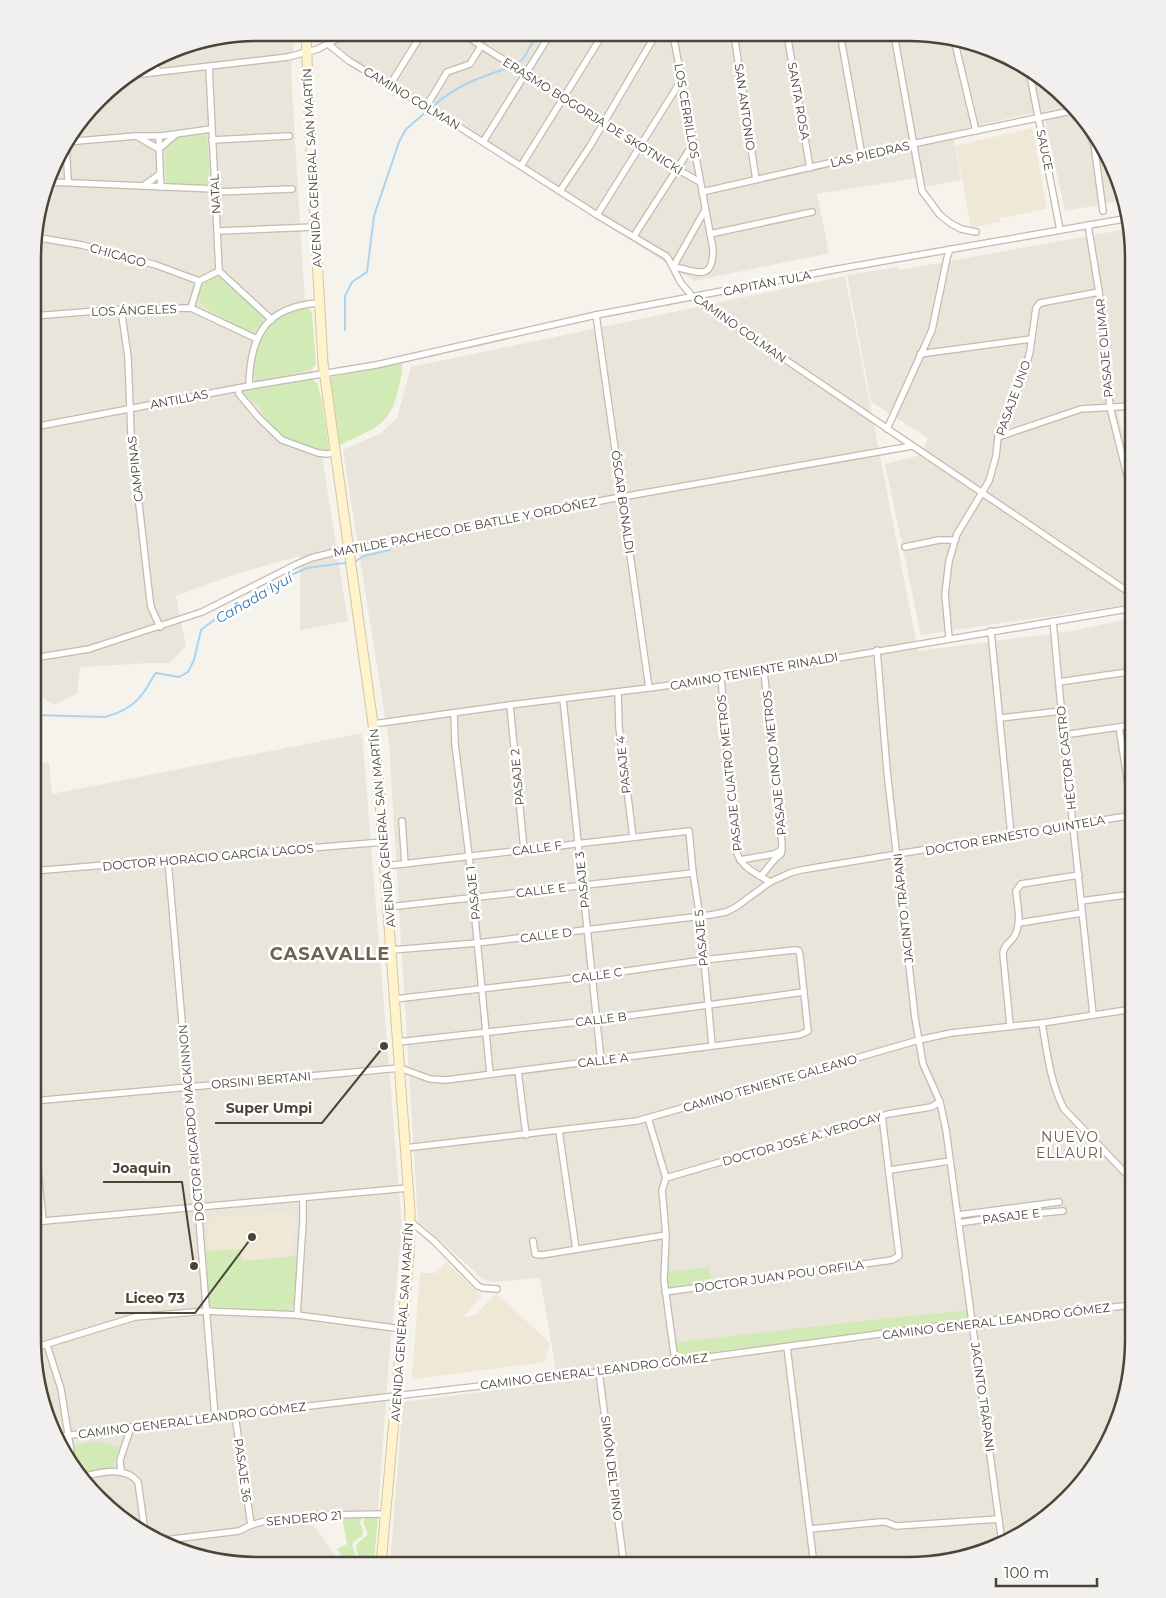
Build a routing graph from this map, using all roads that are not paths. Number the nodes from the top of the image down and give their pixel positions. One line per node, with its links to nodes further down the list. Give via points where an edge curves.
1 (306, 41): 16 (main road, AVENIDA GENERAL SAN MARTÍN)
2 (333, 41): 12 (street)
3 (417, 41): 24 (street)
4 (473, 41): 14 (street, ERASMO BOGORJA DE SKOTNICKI)
5 (546, 41): 21 (street)
6 (599, 41): 25 (street)
7 (652, 41): 29 (street)
8 (674, 41): 22 (street, LOS CERRILLOS)
9 (735, 41): 50 (street, SAN ANTONIO)
10 (788, 41): 47 (street, SANTA ROSA)
11 (895, 41): 40 (street)
12 (328, 44): 16 (street); 24 (street, CAMINO COLMAN, via 349,61)
13 (842, 44): 44 (street)
14 (481, 46): 21 (street, ERASMO BOGORJA DE SKOTNICKI); 26 (street, via 470,64 447,72)
15 (956, 47): 31 (street)
16 (306, 53): 17 (street); 66 (main road, AVENIDA GENERAL SAN MARTÍN)
17 (209, 67): 19 (street); 30 (street, NATAL)
18 (155, 68): 19 (street)
19 (159, 72): 20 (street)
20 (145, 74)
21 (526, 74): 25 (street, ERASMO BOGORJA DE SKOTNICKI); 38 (street)
22 (682, 79): 39 (street, LOS CERRILLOS); 41 (street)
23 (1031, 80): 28 (street, SAUCE)
24 (390, 85): 26 (street, CAMINO COLMAN)
25 (564, 98): 29 (street, ERASMO BOGORJA DE SKOTNICKI); 46 (street)
26 (426, 106): 38 (street, CAMINO COLMAN)
27 (1068, 112): 28 (street, LAS PIEDRAS)
28 (1037, 117): 31 (street, LAS PIEDRAS); 67 (street, SAUCE)
29 (603, 123): 41 (street, ERASMO BOGORJA DE SKOTNICKI); 58 (street)
30 (212, 129): 32 (street); 36 (street, NATAL)
31 (976, 131): 40 (street, LAS PIEDRAS)
32 (176, 134): 34 (street); 43 (street)
33 (136, 136): 34 (street); 37 (street); 43 (street)
34 (159, 136): 43 (street)
35 (289, 136): 36 (street)
36 (212, 140): 57 (street, NATAL)
37 (76, 141)
38 (483, 142): 46 (street, CAMINO COLMAN)
39 (693, 144): 48 (street); 53 (street, LOS CERRILLOS)
40 (912, 144): 44 (street, LAS PIEDRAS); 69 (street, via 922,192 950,224)
41 (641, 147): 48 (street, ERASMO BOGORJA DE SKOTNICKI); 63 (street)
42 (1095, 148): 61 (street)
43 (159, 149): 49 (street)
44 (862, 156): 47 (street, LAS PIEDRAS)
45 (67, 157): 52 (street)
46 (521, 166): 58 (street, CAMINO COLMAN)
47 (810, 168): 50 (street, LAS PIEDRAS)
48 (676, 170): 53 (street, ERASMO BOGORJA DE SKOTNICKI); 71 (street)
49 (160, 174): 54 (street); 55 (street)
50 (756, 180): 59 (street, LAS PIEDRAS)
51 (55, 182): 52 (street)
52 (68, 182): 54 (street)
53 (700, 182): 59 (street, LOS CERRILLOS)
54 (143, 186): 55 (street)
55 (161, 187): 57 (street)
56 (292, 189): 57 (street)
57 (215, 190): 68 (street, NATAL)
58 (560, 191): 63 (street, CAMINO COLMAN)
59 (702, 192): 60 (street, LOS CERRILLOS)
60 (706, 210): 70 (street, LOS CERRILLOS); 74 (street)
61 (1103, 211)
62 (812, 212): 70 (street)
63 (597, 215): 71 (street, CAMINO COLMAN)
64 (1121, 219): 65 (street, CAPITÁN TULA)
65 (1088, 225): 67 (street, CAPITÁN TULA); 77 (street, PASAJE OLIMAR)
66 (315, 227): 68 (street); 79 (main road, AVENIDA GENERAL SAN MARTÍN)
67 (1060, 230): 73 (street, CAPITÁN TULA)
68 (218, 231): 75 (street, NATAL)
69 (976, 232)
70 (710, 234): 74 (street, LOS CERRILLOS, via 713,257 707,271 695,273)
71 (634, 236): 74 (street, CAMINO COLMAN, via 666,256)
72 (42, 238): 76 (street, CHICAGO, via 82,245 156,265)
73 (950, 249): 78 (street, CAPITÁN TULA); 87 (street, via 932,330)
74 (673, 267): 78 (street, CAMINO COLMAN, via 680,284)
75 (219, 271): 76 (street); 84 (street)
76 (199, 281): 80 (street)
77 (1099, 292): 86 (street, PASAJE UNO, via 1040,303 1036,308); 92 (street, PASAJE OLIMAR)
78 (693, 297): 83 (street, CAPITÁN TULA); 95 (street, CAMINO COLMAN)
79 (318, 304): 84 (street, via 298,306); 88 (main road, AVENIDA GENERAL SAN MARTÍN)
80 (191, 308): 81 (street, LOS ÁNGELES); 85 (street, LOS ÁNGELES)
81 (121, 309): 82 (street, LOS ÁNGELES); 93 (street, CAMPINAS, via 128,357)
82 (41, 315)
83 (596, 315): 88 (street, CAPITÁN TULA, via 390,362); 101 (street, ÓSCAR BONALDI)
84 (272, 320): 85 (street)
85 (257, 339): 89 (street, via 250,362)
86 (1031, 339): 87 (street); 96 (street, PASAJE UNO, via 1024,374)
87 (920, 354): 95 (street)
88 (324, 373): 89 (street, ANTILLAS); 98 (main road, AVENIDA GENERAL SAN MARTÍN)
89 (249, 386): 90 (street, ANTILLAS)
90 (238, 388): 93 (street, ANTILLAS); 98 (street, via 239,394 259,418 282,440 318,453)
91 (1125, 406): 92 (street)
92 (1110, 407): 96 (street, via 1081,409); 99 (street, PASAJE OLIMAR)
93 (129, 409): 94 (street, ANTILLAS); 108 (street, CAMPINAS, via 151,607)
94 (41, 426)
95 (887, 429): 97 (street, CAMINO COLMAN)
96 (998, 437): 100 (street, PASAJE UNO, via 994,466)
97 (912, 446): 100 (street, CAMINO COLMAN); 101 (street, MATILDE PACHECO DE BATLLE Y ORDÓÑEZ)
98 (334, 453): 104 (main road, AVENIDA GENERAL SAN MARTÍN)
99 (1125, 467)
100 (983, 492): 102 (street, PASAJE UNO); 105 (street, CAMINO COLMAN)
101 (622, 497): 104 (street, MATILDE PACHECO DE BATLLE Y ORDÓÑEZ, via 384,545); 117 (street, ÓSCAR BONALDI)
102 (955, 540): 103 (street); 110 (street, PASAJE UNO, via 945,594)
103 (905, 547)
104 (348, 549): 108 (street, MATILDE PACHECO DE BATLLE Y ORDÓÑEZ, via 302,562 210,609); 124 (main road, AVENIDA GENERAL SAN MARTÍN)
105 (1125, 590)
106 (1125, 609): 107 (street, CAMINO TENIENTE RINALDI)
107 (1053, 621): 109 (street, CAMINO TENIENTE RINALDI); 116 (street, HÉCTOR CASTRO)
108 (160, 627): 112 (street, MATILDE PACHECO DE BATLLE Y ORDÓÑEZ, via 89,649)
109 (991, 631): 110 (street, CAMINO TENIENTE RINALDI); 123 (street)
110 (949, 638): 111 (street, CAMINO TENIENTE RINALDI)
111 (877, 650): 113 (street, CAMINO TENIENTE RINALDI); 139 (street, JACINTO TRÁPANI)
112 (41, 657)
113 (764, 671): 115 (street, CAMINO TENIENTE RINALDI); 138 (street, PASAJE CINCO METROS)
114 (1125, 672): 116 (street)
115 (720, 678): 117 (street, CAMINO TENIENTE RINALDI); 142 (street, PASAJE CUATRO METROS, via 736,848)
116 (1059, 682): 121 (street, HÉCTOR CASTRO)
117 (649, 688): 118 (street, CAMINO TENIENTE RINALDI)
118 (618, 692): 119 (street, CAMINO TENIENTE RINALDI); 134 (street, PASAJE 4)
119 (563, 699): 120 (street, CAMINO TENIENTE RINALDI); 136 (street, PASAJE 3)
120 (510, 705): 122 (street, CAMINO TENIENTE RINALDI); 137 (street, PASAJE 2)
121 (1061, 711): 123 (street); 127 (street, HÉCTOR CASTRO)
122 (454, 713): 124 (street, CAMINO TENIENTE RINALDI); 140 (street, PASAJE 1)
123 (1000, 718): 133 (street)
124 (373, 724): 135 (main road, AVENIDA GENERAL SAN MARTÍN)
125 (1125, 726): 126 (street)
126 (1119, 727): 127 (street); 128 (street)
127 (1063, 736): 131 (street, HÉCTOR CASTRO)
128 (1125, 765)
129 (1125, 816): 131 (street, DOCTOR ERNESTO QUINTELA)
130 (402, 821): 143 (street)
131 (1073, 824): 133 (street, DOCTOR ERNESTO QUINTELA); 147 (street, HÉCTOR CASTRO)
132 (689, 831): 134 (street, CALLE F); 146 (street, PASAJE 5)
133 (1011, 835): 139 (street, DOCTOR ERNESTO QUINTELA)
134 (632, 837): 136 (street, CALLE F)
135 (383, 842): 141 (street, DOCTOR HORACIO GARCÍA LAGOS); 144 (main road, AVENIDA GENERAL SAN MARTÍN)
136 (578, 843): 137 (street, CALLE F); 150 (street, PASAJE 3)
137 (524, 850): 140 (street, CALLE F)
138 (782, 850): 142 (street); 148 (street, PASAJE CINCO METROS)
139 (897, 854): 149 (street, DOCTOR ERNESTO QUINTELA, via 801,870); 173 (street, JACINTO TRÁPANI)
140 (469, 856): 143 (street, CALLE F); 152 (street, PASAJE 1)
141 (168, 860): 145 (street, DOCTOR HORACIO GARCÍA LAGOS); 180 (street, DOCTOR RICARDO MACKINNON)
142 (740, 860): 148 (street, PASAJE CUATRO METROS, via 746,868)
143 (405, 864): 144 (street, CALLE F)
144 (385, 866): 154 (main road, AVENIDA GENERAL SAN MARTÍN)
145 (41, 871)
146 (693, 873): 150 (street, CALLE E); 156 (street, PASAJE 5)
147 (1078, 875): 153 (street, HÉCTOR CASTRO); 157 (street, via 1017,887)
148 (761, 876): 149 (street, PASAJE CUATRO METROS)
149 (770, 882): 156 (street, DOCTOR ERNESTO QUINTELA, via 726,912)
150 (583, 885): 152 (street, CALLE E); 158 (street, PASAJE 3)
151 (1125, 895): 153 (street)
152 (473, 898): 154 (street, CALLE E); 159 (street, PASAJE 1)
153 (1081, 901): 155 (street, HÉCTOR CASTRO)
154 (388, 907): 160 (main road, AVENIDA GENERAL SAN MARTÍN)
155 (1082, 913): 157 (street); 168 (street, HÉCTOR CASTRO)
156 (700, 917): 158 (street, CALLE D); 161 (street, PASAJE 5)
157 (1019, 923): 171 (street, via 1013,938 1003,949)
158 (588, 930): 159 (street, CALLE D); 162 (street, PASAJE 3)
159 (477, 943): 160 (street, CALLE D); 163 (street, PASAJE 1)
160 (392, 950): 165 (main road, AVENIDA GENERAL SAN MARTÍN)
161 (703, 960): 162 (street, CALLE C); 164 (street, CALLE C, via 799,951); 166 (street, PASAJE 5)
162 (592, 976): 163 (street, CALLE C); 169 (street, PASAJE 3)
163 (481, 989): 165 (street, CALLE C); 172 (street, PASAJE 1)
164 (804, 992): 166 (street, CALLE B); 175 (street, CALLE A, via 808,1031 799,1035)
165 (395, 999): 174 (main road, AVENIDA GENERAL SAN MARTÍN)
166 (708, 1005): 169 (street, CALLE B); 175 (street, PASAJE 5)
167 (1125, 1010): 168 (street, CAMINO TENIENTE GALEANO)
168 (1093, 1014): 170 (street, CAMINO TENIENTE GALEANO)
169 (597, 1020): 172 (street, CALLE B); 176 (street, PASAJE 3)
170 (1042, 1023): 171 (street, CAMINO TENIENTE GALEANO); 189 (street, via 1051,1076 1064,1109)
171 (1010, 1025): 173 (street, CAMINO TENIENTE GALEANO)
172 (486, 1032): 174 (street, CALLE B); 179 (street, PASAJE 1)
173 (919, 1040): 182 (street, JACINTO TRÁPANI, via 923,1064); 184 (street, CAMINO TENIENTE GALEANO)
174 (398, 1042): 177 (main road, AVENIDA GENERAL SAN MARTÍN)
175 (712, 1045): 176 (street, CALLE A)
176 (601, 1060): 178 (street, CALLE A)
177 (400, 1068): 179 (street, CALLE A, via 434,1080); 180 (street, ORSINI BERTANI); 187 (main road, AVENIDA GENERAL SAN MARTÍN)
178 (518, 1071): 179 (street, CALLE A); 186 (street)
179 (490, 1074)
180 (188, 1087): 181 (street, ORSINI BERTANI); 197 (street, DOCTOR RICARDO MACKINNON)
181 (41, 1101)
182 (940, 1102): 183 (street, DOCTOR JOSÉ A. VEROCAY, via 931,1107); 188 (street, JACINTO TRÁPANI)
183 (882, 1116): 190 (street); 191 (street, DOCTOR JOSÉ A. VEROCAY)
184 (648, 1118): 185 (street, CAMINO TENIENTE GALEANO); 191 (street)
185 (558, 1131): 186 (street, CAMINO TENIENTE GALEANO); 209 (street)
186 (526, 1135): 187 (street, CAMINO TENIENTE GALEANO)
187 (405, 1148): 192 (main road, AVENIDA GENERAL SAN MARTÍN)
188 (950, 1160): 190 (street); 201 (street, JACINTO TRÁPANI)
189 (1125, 1168)
190 (890, 1170): 211 (street, DOCTOR JUAN POU ORFILA, via 899,1256 892,1260)
191 (666, 1178): 207 (street, via 662,1190)
192 (408, 1188): 194 (street); 205 (main road, AVENIDA GENERAL SAN MARTÍN)
193 (41, 1194): 204 (street)
194 (303, 1198): 197 (street); 214 (street)
195 (1059, 1202): 196 (street, PASAJE E)
196 (1038, 1204): 198 (street, PASAJE E); 200 (street)
197 (198, 1207): 204 (street); 213 (street, DOCTOR RICARDO MACKINNON)
198 (1001, 1211): 201 (street, PASAJE E); 202 (street)
199 (1063, 1211): 200 (street, PASAJE E)
200 (1037, 1213): 202 (street, PASAJE E)
201 (958, 1215): 206 (street, JACINTO TRÁPANI)
202 (1006, 1216): 206 (street, PASAJE E)
203 (41, 1221): 204 (street)
204 (44, 1221)
205 (410, 1221): 210 (street, via 478,1286); 216 (main road, AVENIDA GENERAL SAN MARTÍN)
206 (959, 1223): 215 (street, JACINTO TRÁPANI)
207 (666, 1235): 209 (street); 211 (street)
208 (534, 1241): 209 (street, via 535,1254)
209 (576, 1249)
210 (497, 1289)
211 (665, 1292): 220 (street)
212 (1125, 1306): 215 (street, CAMINO GENERAL LEANDRO GÓMEZ)
213 (206, 1310): 214 (street); 217 (street, via 135,1317); 224 (street, DOCTOR RICARDO MACKINNON)
214 (297, 1315): 216 (street)
215 (973, 1322): 219 (street, CAMINO GENERAL LEANDRO GÓMEZ); 231 (street, JACINTO TRÁPANI)
216 (402, 1329): 222 (main road, AVENIDA GENERAL SAN MARTÍN)
217 (47, 1345): 218 (street); 226 (street, via 61,1389)
218 (41, 1346)
219 (787, 1347): 220 (street, CAMINO GENERAL LEANDRO GÓMEZ); 234 (street)
220 (675, 1361): 221 (street, CAMINO GENERAL LEANDRO GÓMEZ)
221 (599, 1372): 222 (street, CAMINO GENERAL LEANDRO GÓMEZ); 238 (street, SIMÓN DEL PINO)
222 (396, 1396): 223 (street, CAMINO GENERAL LEANDRO GÓMEZ); 230 (main road, AVENIDA GENERAL SAN MARTÍN)
223 (234, 1414): 224 (street, CAMINO GENERAL LEANDRO GÓMEZ); 233 (street, PASAJE 36)
224 (215, 1417): 225 (street, CAMINO GENERAL LEANDRO GÓMEZ)
225 (131, 1428): 226 (street, CAMINO GENERAL LEANDRO GÓMEZ); 228 (street, via 120,1460)
226 (67, 1436): 227 (street)
227 (69, 1446)
228 (121, 1471): 229 (street); 232 (street, via 138,1482)
229 (89, 1476)
230 (386, 1514): 233 (street, SENDERO 21, via 320,1515); 237 (main road, AVENIDA GENERAL SAN MARTÍN)
231 (999, 1519): 234 (street, via 896,1526 880,1522); 235 (street, JACINTO TRÁPANI)
232 (145, 1525)
233 (251, 1525): 236 (street, SENDERO 21, via 239,1531)
234 (810, 1529): 239 (street)
235 (1001, 1535)
236 (173, 1539)
237 (382, 1557)
238 (623, 1557)
239 (813, 1557)

